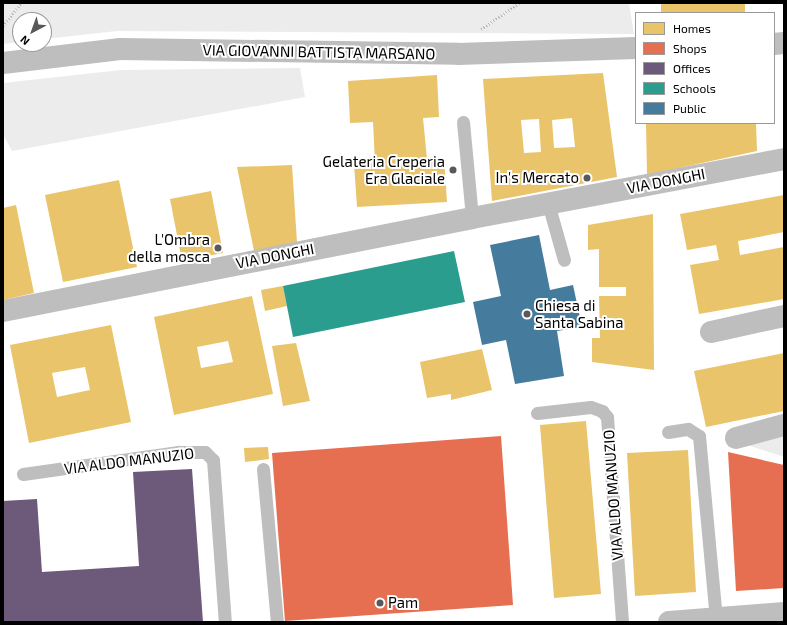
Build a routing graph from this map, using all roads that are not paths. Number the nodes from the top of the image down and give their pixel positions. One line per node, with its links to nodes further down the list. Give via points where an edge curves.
1 (635, 48): 2 (street, VIA GIOVANNI BATTISTA MARSANO, via 477,53 120,49)
2 (3, 63)
3 (463, 122): 6 (lane)
4 (784, 159): 5 (street, VIA DONGHI)
5 (548, 203): 6 (street, VIA DONGHI); 7 (lane)
6 (472, 218): 8 (street, VIA DONGHI)
7 (564, 260)
8 (3, 312)
9 (784, 316): 10 (street)
10 (710, 332)
11 (537, 412): 21 (lane, VIA ALDO MANUZIO, via 591,407 602,411 607,417)
12 (784, 425): 14 (street)
13 (668, 432): 18 (lane, via 688,429 700,436)
14 (736, 438)
15 (263, 469): 20 (lane)
16 (23, 474): 19 (lane, VIA ALDO MANUZIO, via 178,452 205,452 213,460)
17 (780, 616): 18 (street)
18 (716, 618): 22 (street)
19 (225, 622)
20 (278, 622)
21 (622, 622)
22 (669, 622)

